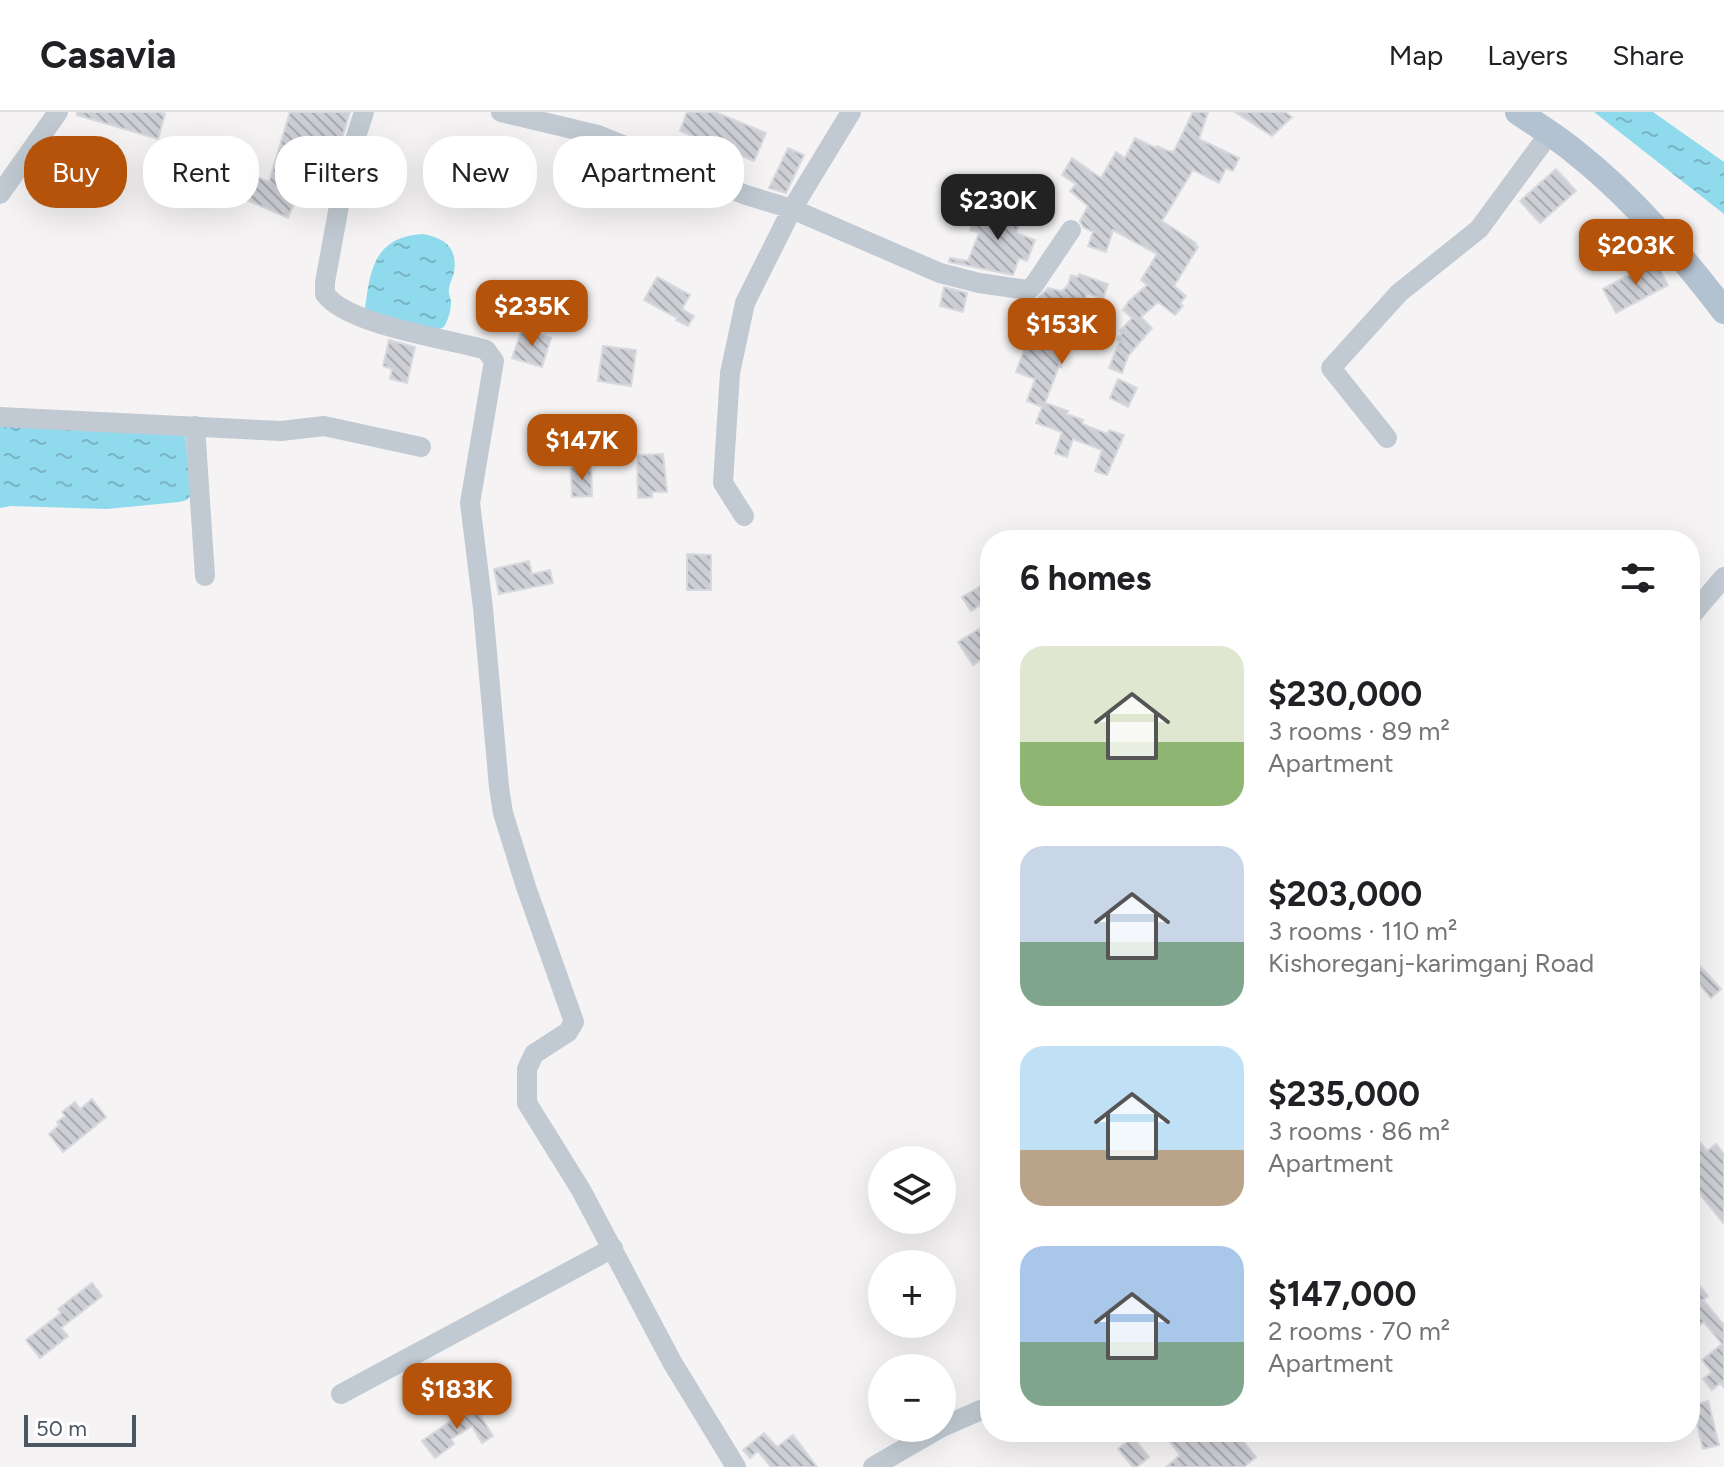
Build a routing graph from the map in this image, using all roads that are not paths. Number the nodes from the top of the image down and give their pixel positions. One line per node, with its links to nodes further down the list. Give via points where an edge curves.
1 (58, 112): 7 (street)
2 (364, 112): 19 (street, via 346,168 325,294 340,308 433,339 486,350 494,361 470,503 499,787 521,872 574,1022 568,1032 534,1054 527,1069 527,1103)
3 (501, 112): 8 (street, via 598,135)
4 (851, 112): 8 (street)
5 (1518, 112): 6 (main road)
6 (1549, 134): 10 (main road, via 1638,208); 13 (street, via 1479,229 1399,293 1331,368)
7 (0, 194)
8 (792, 209): 9 (street, via 940,273 1024,291 1034,285); 15 (street, via 745,303 730,373 723,483)
9 (1071, 230)
10 (1724, 311)
11 (0, 417): 12 (street)
12 (195, 426): 14 (street, via 281,431 324,426); 16 (street)
13 (1387, 438)
14 (421, 447)
15 (744, 516)
16 (205, 576)
17 (1724, 577): 18 (street)
18 (1700, 605)
19 (613, 1248): 20 (street); 24 (street, via 672,1362)
20 (341, 1394)
21 (980, 1410): 22 (street)
22 (956, 1421)
23 (917, 1442): 25 (street)
24 (736, 1467)
25 (873, 1467)

